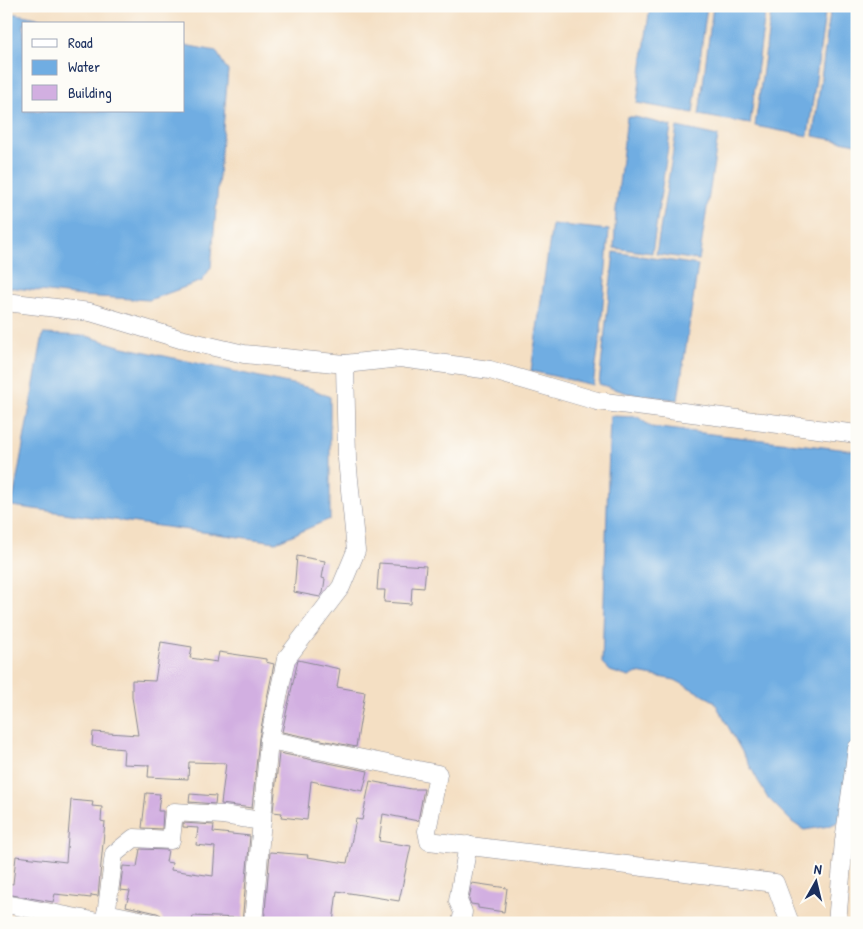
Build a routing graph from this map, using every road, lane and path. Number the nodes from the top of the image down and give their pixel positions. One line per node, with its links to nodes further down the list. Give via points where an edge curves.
1 (6, 302): 2 (street, via 90,312 244,354)
2 (345, 364): 3 (street, via 400,358 490,370 597,401); 4 (street, via 347,459 356,551 341,587 286,659)
3 (857, 434)
4 (269, 740): 6 (street); 7 (street, via 438,774 428,841)
5 (857, 748): 14 (street)
6 (262, 821): 9 (street, via 174,812 171,840 134,838 114,854); 11 (street)
7 (468, 846): 12 (street, via 458,901 463,912); 13 (street, via 775,883)
8 (6, 904): 9 (street)
9 (104, 920): 10 (street)
10 (154, 923)
11 (253, 923)
12 (461, 923)
13 (790, 923)
14 (836, 923)

